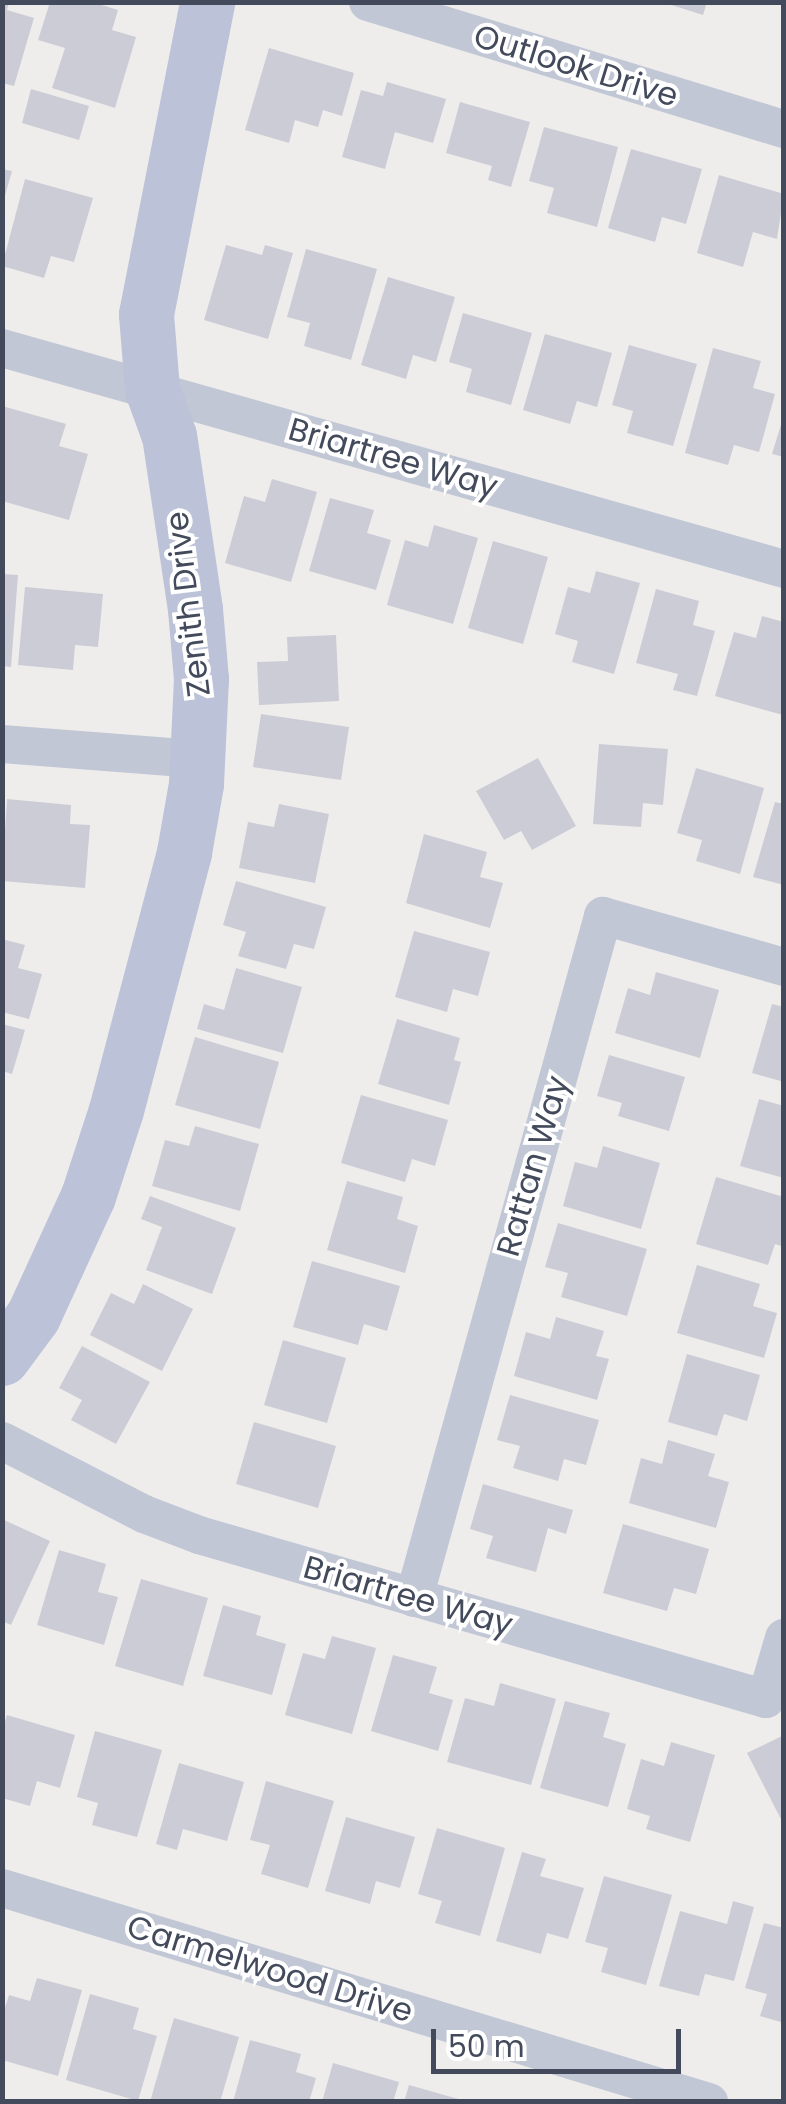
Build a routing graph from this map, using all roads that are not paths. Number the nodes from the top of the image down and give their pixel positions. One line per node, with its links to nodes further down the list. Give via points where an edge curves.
1 (207, 2): 5 (street, Zenith Drive, via 146,314)
2 (368, 2): 3 (street, Outlook Drive)
3 (784, 129)
4 (2, 348): 5 (street, Briartree Way)
5 (152, 389): 6 (street, Briartree Way); 8 (street, Zenith Drive, via 169,436 195,609)
6 (784, 569)
7 (2, 744): 8 (street)
8 (199, 759): 10 (street, Zenith Drive, via 184,852 99,1162 33,1316)
9 (784, 968): 12 (street, Rattan Way, via 602,916)
10 (2, 1358)
11 (2, 1440): 12 (street, Briartree Way, via 144,1514)
12 (414, 1598): 13 (street, Briartree Way, via 766,1699)
13 (784, 1638)
14 (2, 1888): 15 (street, Carmelwood Drive)
15 (709, 2102)

